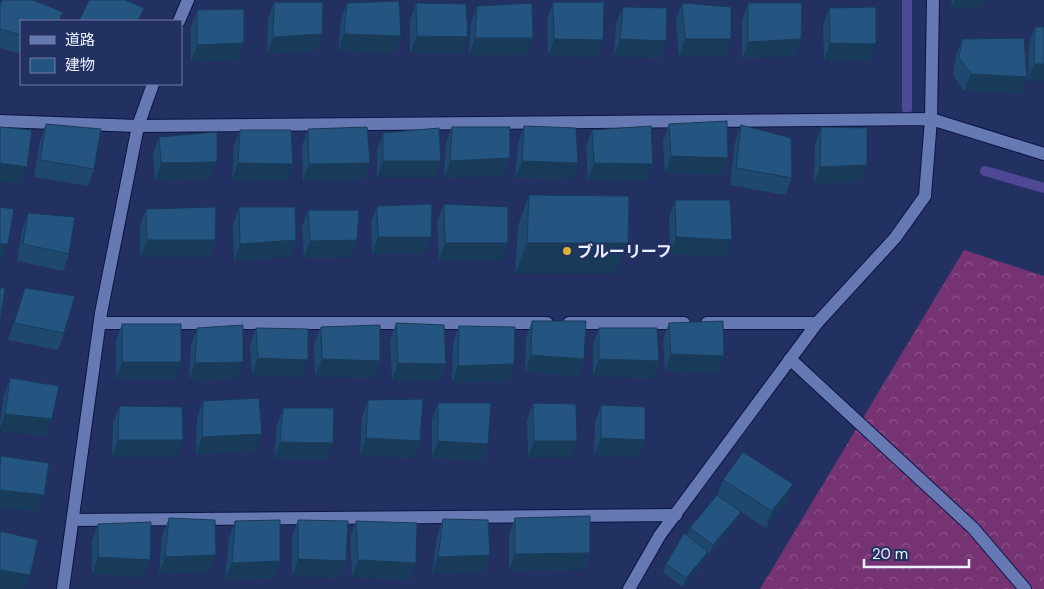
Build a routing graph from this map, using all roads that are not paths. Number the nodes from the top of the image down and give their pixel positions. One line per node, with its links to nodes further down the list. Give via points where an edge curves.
1 (188, 0): 3 (street)
2 (933, 0): 5 (street)
3 (179, 20)
4 (153, 85): 7 (street)
5 (931, 119): 7 (street); 8 (street); 10 (street, via 925,196 895,238)
6 (0, 121): 7 (street)
7 (138, 126): 9 (street)
8 (1044, 154)
9 (100, 323): 10 (street); 13 (street)
10 (817, 323): 11 (street)
11 (790, 359): 12 (street); 16 (street, via 973,528)
12 (676, 514): 13 (street); 15 (street, via 660,535)
13 (73, 520): 14 (street)
14 (63, 589)
15 (630, 589)
16 (1025, 589)

